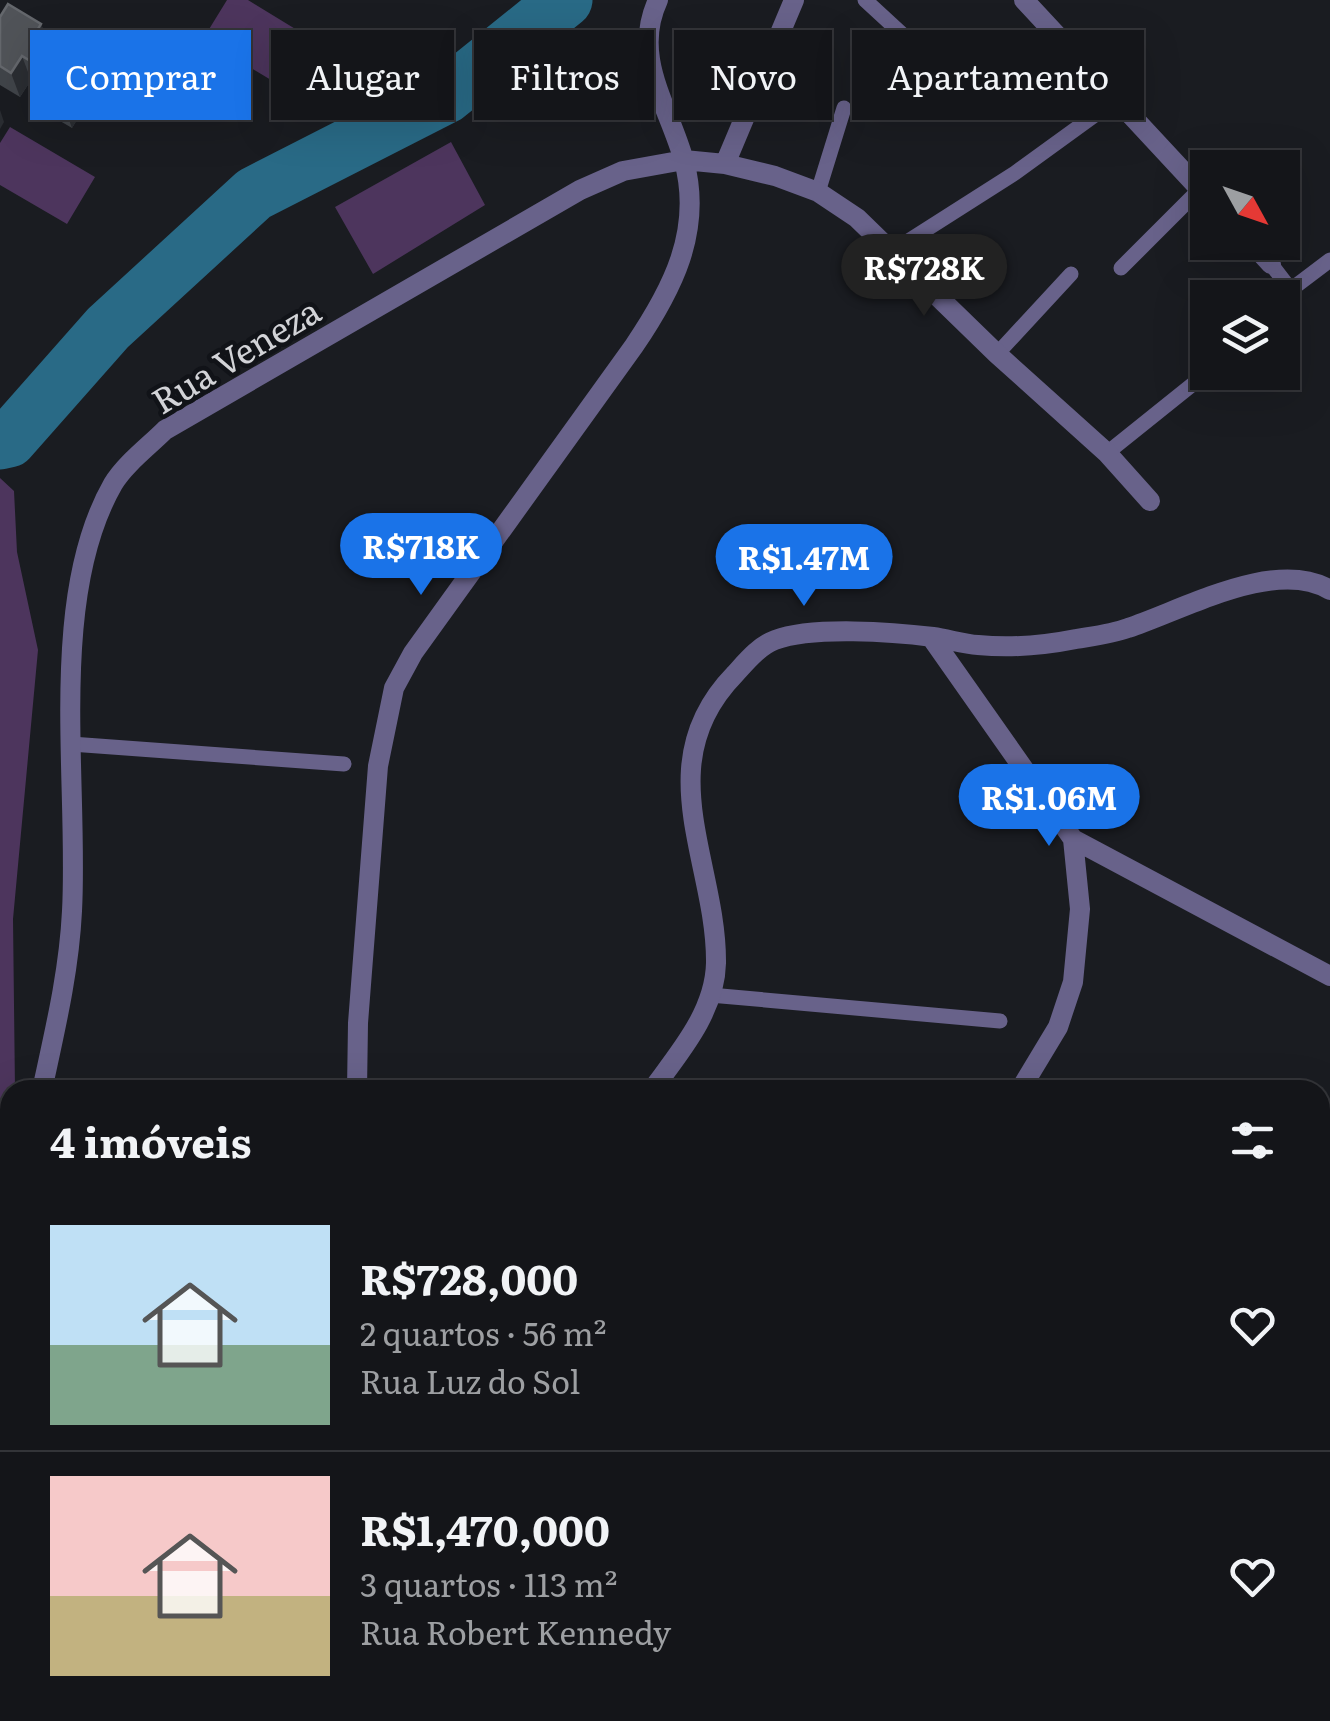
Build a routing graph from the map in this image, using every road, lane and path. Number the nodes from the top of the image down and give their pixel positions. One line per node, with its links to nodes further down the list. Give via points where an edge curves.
1 (658, 0): 10 (street, via 650,16 648,65)
2 (794, 0): 11 (street)
3 (866, 0): 5 (lane)
4 (1030, 8): 6 (street)
5 (898, 30)
6 (1051, 30)
7 (844, 108): 13 (lane)
8 (1089, 120): 15 (lane)
9 (1136, 120): 12 (street)
10 (684, 160): 11 (street, Rua Veneza); 29 (street, Rua Veneza, via 623,171 580,190 165,430 114,482 84,553); 36 (street, via 688,229 666,299 394,688 378,766)
11 (724, 164): 13 (street, Rua Veneza)
12 (1190, 179)
13 (818, 192): 15 (street, Rua Veneza)
14 (1190, 207): 19 (lane)
15 (891, 252): 23 (street, Rua Veneza)
16 (1268, 260): 18 (street)
17 (1330, 260): 22 (lane)
18 (1272, 264): 21 (lane)
19 (1122, 268)
20 (1071, 274): 23 (lane)
21 (1286, 280)
22 (1300, 283)
23 (997, 354): 25 (street, Rua Veneza)
24 (1190, 386): 25 (lane)
25 (1107, 452): 26 (street, Rua Veneza)
26 (1150, 501)
27 (1330, 590): 28 (street, via 1290,578 1257,582 1124,630 1070,641 978,645)
28 (930, 637): 31 (street); 33 (street, via 816,632 773,641 723,686 703,719 689,802 712,927 716,965)
29 (71, 744): 30 (lane); 35 (street, Rua Veneza, via 67,977)
30 (344, 764)
31 (1073, 839): 32 (street); 38 (street, via 1080,909 1073,982 1058,1027)
32 (1330, 976)
33 (710, 995): 34 (lane); 37 (street, via 694,1032)
34 (1000, 1020)
35 (44, 1080)
36 (358, 1080)
37 (659, 1080)
38 (1026, 1080)

